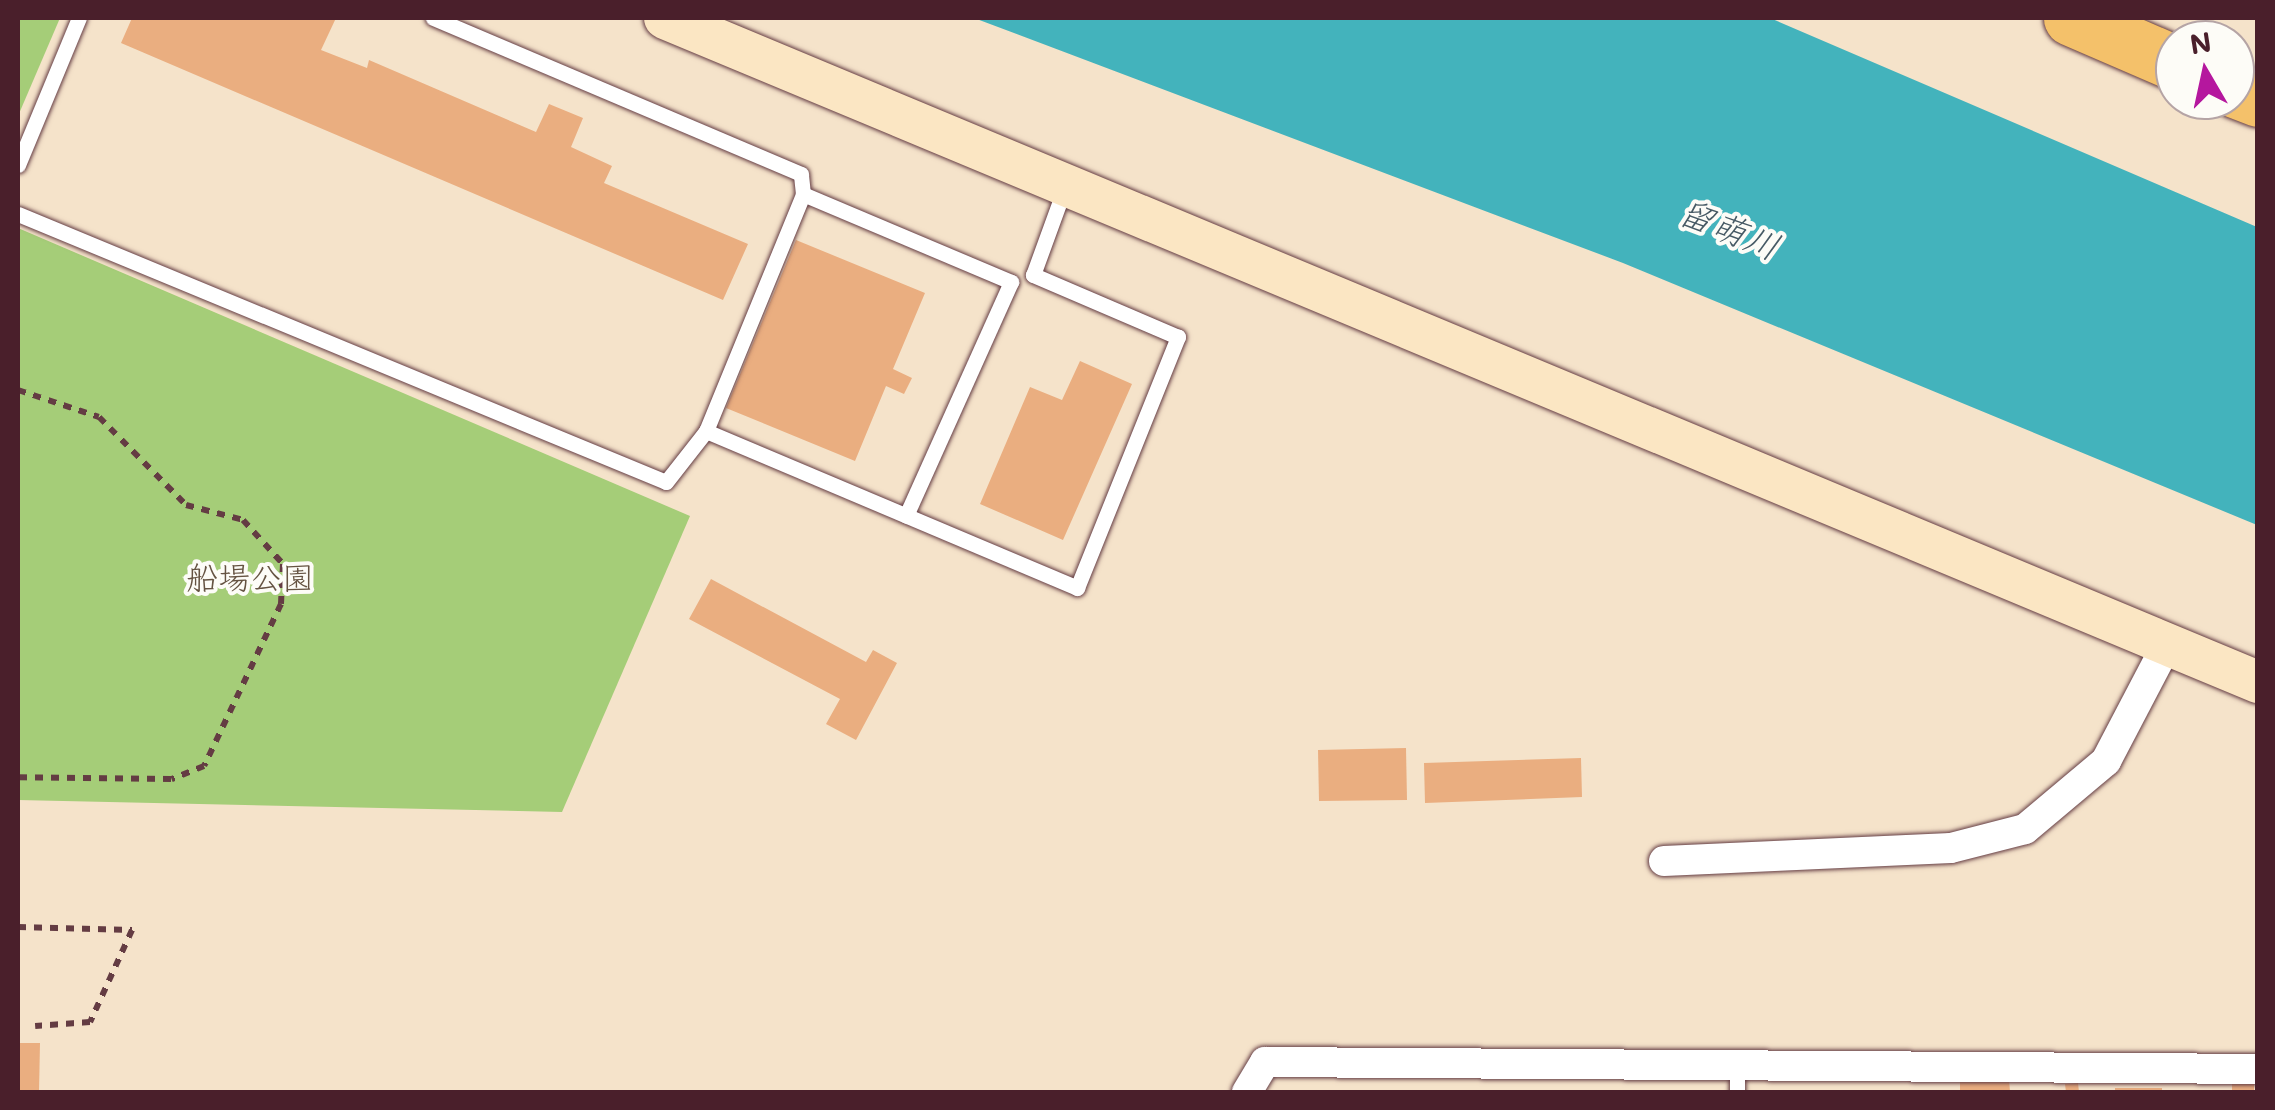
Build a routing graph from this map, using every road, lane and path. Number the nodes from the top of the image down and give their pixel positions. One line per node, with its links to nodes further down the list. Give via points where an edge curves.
1 (79, 18): 6 (lane)
2 (432, 18): 8 (lane, via 801,174)
3 (666, 18): 7 (street)
4 (2071, 18): 5 (highway)
5 (2155, 54)
6 (18, 165)
7 (1065, 188): 10 (lane); 15 (street)
8 (803, 194): 11 (lane); 13 (lane)
9 (18, 214): 13 (lane, via 666,482)
10 (1034, 275): 11 (lane); 14 (lane, via 1178,337 1078,588)
11 (1011, 282): 14 (lane)
12 (18, 390): 17 (path, via 52,394 99,417 186,505 243,520 283,564 281,604 204,766 172,778)
13 (706, 431): 14 (lane)
14 (906, 516)
15 (2164, 650): 16 (street); 18 (street, via 2106,761 2025,829 1951,848)
16 (2258, 682)
17 (18, 777)
18 (1664, 861)
19 (18, 928): 20 (path, via 132,930 90,1022)
20 (35, 1026)
21 (2258, 1069): 23 (street)
22 (1737, 1079): 23 (street); 24 (street, via 1265,1062)
23 (1926, 1080)
24 (1247, 1092)

